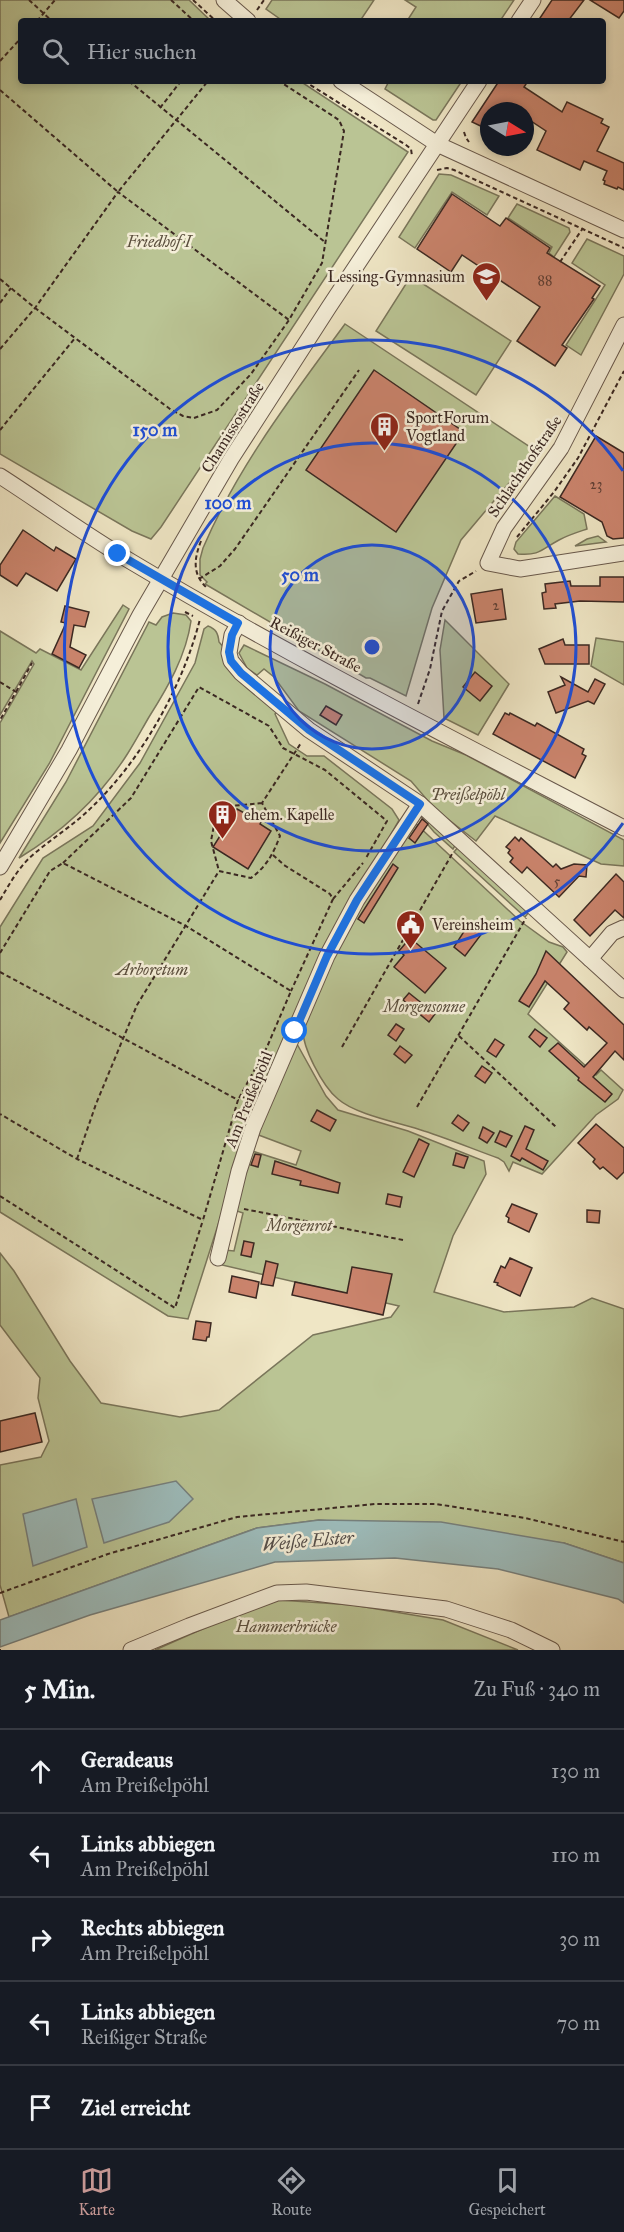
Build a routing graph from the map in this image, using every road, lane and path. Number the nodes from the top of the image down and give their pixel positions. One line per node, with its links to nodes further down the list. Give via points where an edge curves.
1 (28, 0): 7 (path)
2 (55, 0): 7 (path)
3 (171, 0): 10 (path)
4 (193, 0): 11 (path)
5 (224, 0): 12 (street)
6 (533, 0): 13 (street)
7 (44, 14): 8 (path); 9 (path)
8 (40, 18)
9 (49, 18)
10 (191, 18)
11 (213, 18)
12 (245, 18)
13 (521, 18)
14 (18, 41): 15 (path)
15 (0, 61)
16 (133, 84): 24 (path)
17 (179, 84): 24 (path)
18 (206, 84): 25 (path)
19 (284, 84): 34 (path, via 339,120 344,130)
20 (309, 84): 29 (path, via 408,147 412,152)
21 (346, 84): 28 (street)
22 (478, 84): 28 (street, Chamissostraße)
23 (0, 90): 31 (path)
24 (160, 108): 25 (path)
25 (177, 121): 31 (path); 34 (path)
26 (464, 130): 27 (path)
27 (469, 142)
28 (437, 144): 33 (street); 51 (street, Chamissostraße, via 237,450)
29 (409, 162)
30 (433, 175): 32 (path, via 440,168 454,170)
31 (118, 192): 40 (path); 41 (path)
32 (583, 228): 35 (path); 36 (path)
33 (624, 230)
34 (327, 244): 41 (path, via 322,264)
35 (624, 248)
36 (560, 262)
37 (0, 279): 38 (path)
38 (11, 288): 39 (path); 40 (path)
39 (0, 303)
40 (35, 308): 43 (path); 44 (path)
41 (289, 320): 43 (path, via 251,374 217,410 194,418 170,409)
42 (624, 326): 49 (street, Schlachthofstraße, via 561,448 504,528)
43 (75, 338): 46 (path)
44 (0, 349)
45 (359, 370): 52 (path, via 235,549 220,566)
46 (0, 430)
47 (0, 476): 51 (street, Reißiger Straße)
48 (624, 553): 49 (street, via 520,568)
49 (488, 563): 59 (path, via 459,581 442,611 418,705)
50 (195, 565): 52 (path)
51 (161, 579): 55 (street, Reißiger Straße); 69 (street, Chamissostraße, via 69,750)
52 (199, 579): 53 (path)
53 (212, 591)
54 (200, 619): 72 (path, via 180,677 126,768 93,806 35,853)
55 (238, 623): 61 (street, via 229,644 231,661); 65 (street, Reißiger Straße)
56 (32, 663): 58 (path)
57 (0, 682): 58 (path)
58 (16, 692): 60 (path)
59 (409, 700)
60 (0, 720)
61 (309, 730): 62 (path); 64 (street)
62 (294, 754): 63 (path); 68 (path, via 283,748 269,726 199,687 131,798); 71 (path, via 325,770 387,821 364,862)
63 (262, 802): 67 (path, via 280,836); 70 (path, via 231,806 220,813 211,841)
64 (420, 804): 73 (street); 90 (street, Am Preißelpöhl, via 357,900 327,956 253,1128)
65 (624, 828)
66 (452, 853): 83 (path)
67 (273, 855): 70 (path, via 251,878); 71 (path)
68 (63, 863): 74 (path); 76 (path, via 50,871)
69 (0, 867)
70 (219, 871): 74 (path)
71 (333, 899): 80 (path)
72 (0, 900)
73 (534, 909): 77 (street); 81 (path, via 522,922)
74 (186, 926): 80 (path); 82 (path, via 137,1005)
75 (623, 928): 77 (street, via 612,933)
76 (0, 953)
77 (590, 960): 79 (street)
78 (0, 972): 82 (path)
79 (624, 990)
80 (291, 991): 84 (path)
81 (459, 1036): 85 (path); 87 (path)
82 (123, 1039): 84 (path); 88 (path)
83 (342, 1047)
84 (238, 1100): 91 (path)
85 (417, 1107)
86 (0, 1114): 88 (path)
87 (556, 1127)
88 (77, 1160): 91 (path)
89 (0, 1196): 91 (path, via 175,1308)
90 (231, 1206): 92 (path); 93 (street, Am Preißelpöhl)
91 (203, 1220)
92 (403, 1239)
93 (218, 1258)
94 (624, 1542): 95 (path, via 525,1518 436,1504 375,1504 237,1517 108,1554)
95 (0, 1593)
96 (131, 1650): 97 (street, via 277,1593 306,1592 446,1609 511,1630)
97 (552, 1650)

